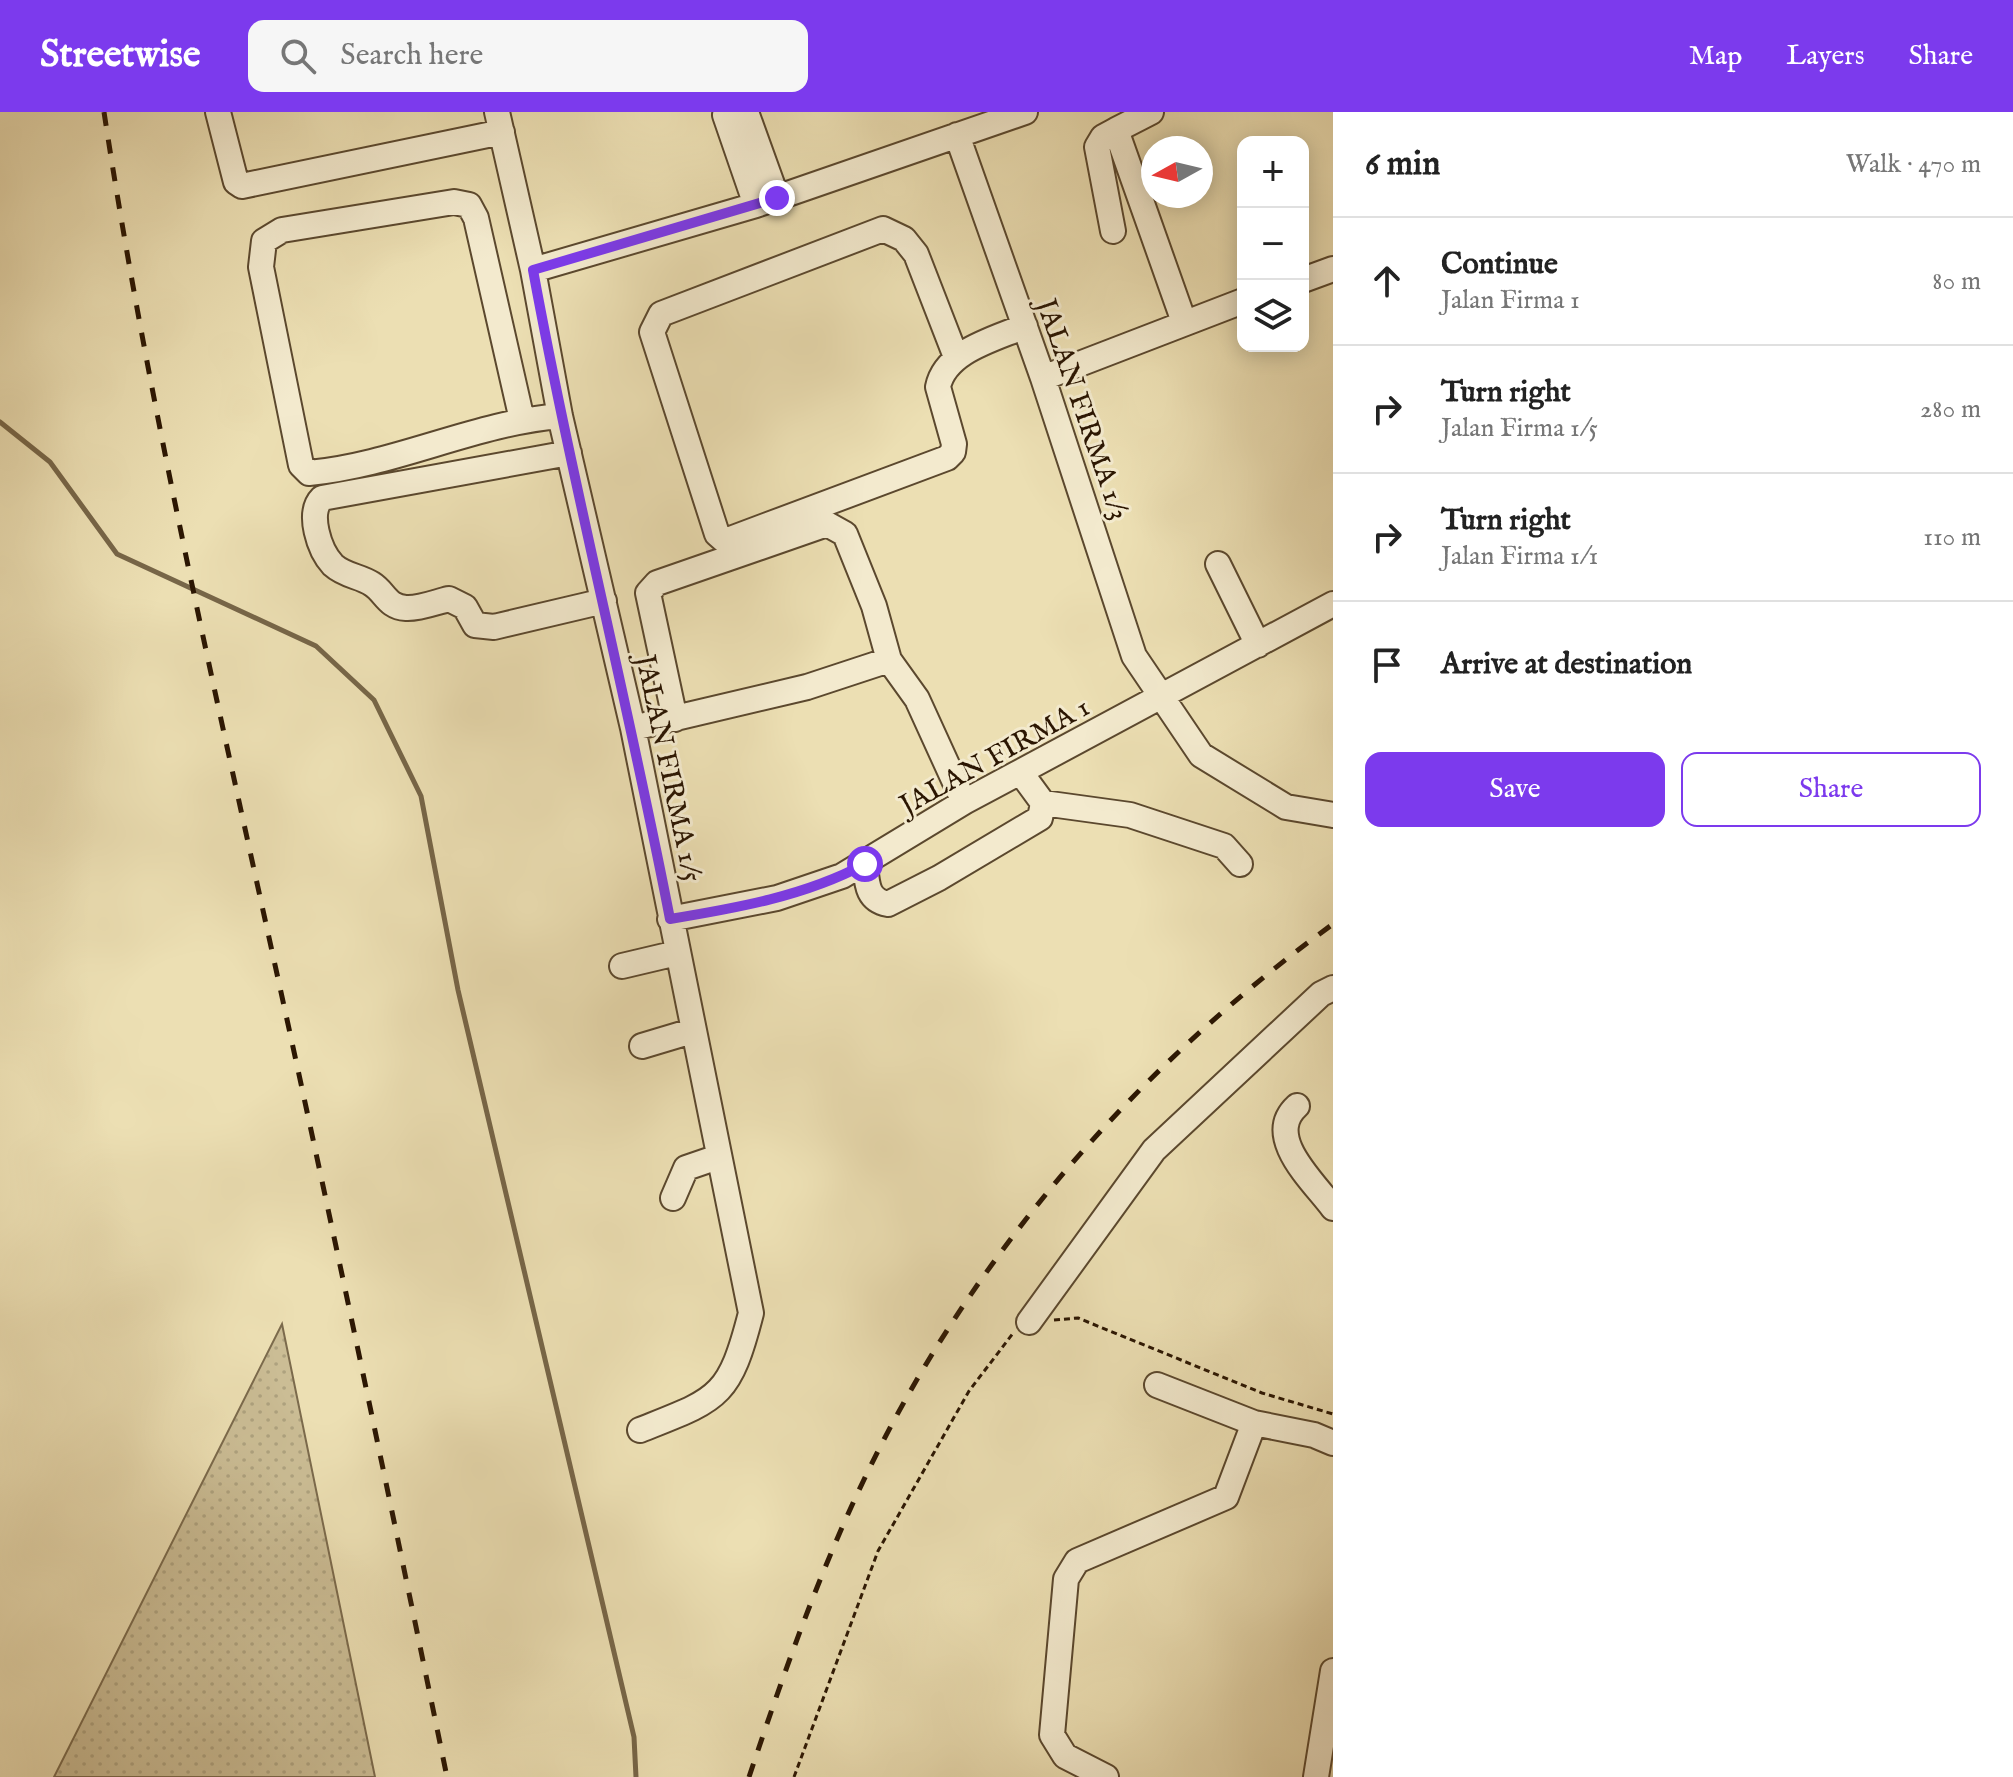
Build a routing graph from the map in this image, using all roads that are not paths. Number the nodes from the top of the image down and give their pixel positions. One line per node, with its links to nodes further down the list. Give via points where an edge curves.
1 (218, 112): 5 (street, via 236,182 242,186)
2 (1025, 112): 7 (street)
3 (1151, 112): 6 (street)
4 (736, 114): 8 (street)
5 (500, 122): 11 (street, JALAN FIRMA 1/5)
6 (1116, 130): 9 (street, via 1097,147); 14 (street)
7 (957, 135): 8 (street); 15 (street, JALAN FIRMA 1/3)
8 (766, 201): 11 (street)
9 (1113, 231)
10 (1333, 269): 12 (street)
11 (533, 270): 18 (street, JALAN FIRMA 1/5)
12 (1309, 278)
13 (1237, 303): 14 (street)
14 (1184, 322): 17 (street)
15 (1025, 326): 16 (street); 17 (street, JALAN FIRMA 1/3)
16 (956, 357): 16 (street, via 916,254 904,239 883,229 661,314 652,332 717,534 725,541 947,458 954,444 938,387)
17 (1043, 378): 26 (street, JALAN FIRMA 1/3, via 1134,656)
18 (560, 416): 19 (street); 20 (street, JALAN FIRMA 1/5)
19 (522, 420): 19 (street, via 309,473 301,465 261,267 264,241 282,230 454,202 469,205)
20 (569, 453): 22 (street, JALAN FIRMA 1/5); 22 (street, via 322,498 313,515 333,564 374,584 386,602 406,608 449,599 465,607 475,625 494,627)
21 (1218, 564): 24 (street)
22 (604, 601): 28 (street, JALAN FIRMA 1/5)
23 (1331, 609): 24 (street, JALAN FIRMA 1)
24 (1258, 645): 26 (street, JALAN FIRMA 1)
25 (889, 660): 27 (street, via 807,687); 27 (street, via 845,534 827,524 807,529 657,583 648,593); 30 (street, via 917,699)
26 (1164, 697): 29 (street, JALAN FIRMA 1); 32 (street, JALAN FIRMA 1/3, via 1201,755 1286,807)
27 (675, 719): 28 (street)
28 (633, 728): 35 (street, JALAN FIRMA 1/5)
29 (1021, 773): 30 (street, JALAN FIRMA 1); 31 (street)
30 (964, 802): 33 (street, JALAN FIRMA 1)
31 (1043, 803): 33 (street, via 1040,818 888,904 868,892); 34 (street, via 1130,815 1224,846)
32 (1333, 815)
33 (865, 864): 35 (street, JALAN FIRMA 1, via 777,898)
34 (1240, 864)
35 (670, 919): 36 (street, JALAN FIRMA 1/5)
36 (677, 953): 37 (street); 39 (street, JALAN FIRMA 1/5)
37 (622, 966)
38 (1333, 988): 45 (street, via 1154,1150)
39 (692, 1031): 40 (street); 42 (street, JALAN FIRMA 1/5)
40 (642, 1046)
41 (1297, 1106): 44 (street, via 1284,1122 1285,1139)
42 (718, 1157): 43 (street, via 686,1168); 48 (street, JALAN FIRMA 1/5, via 751,1313 742,1351 729,1379 708,1403)
43 (673, 1198)
44 (1333, 1208)
45 (1029, 1322)
46 (1157, 1385): 47 (street)
47 (1254, 1423): 49 (street); 51 (street, via 1226,1497 1077,1561 1066,1579 1052,1735 1065,1756)
48 (640, 1430)
49 (1333, 1443)
50 (1333, 1671): 52 (street)
51 (1106, 1777)
52 (1316, 1777)

